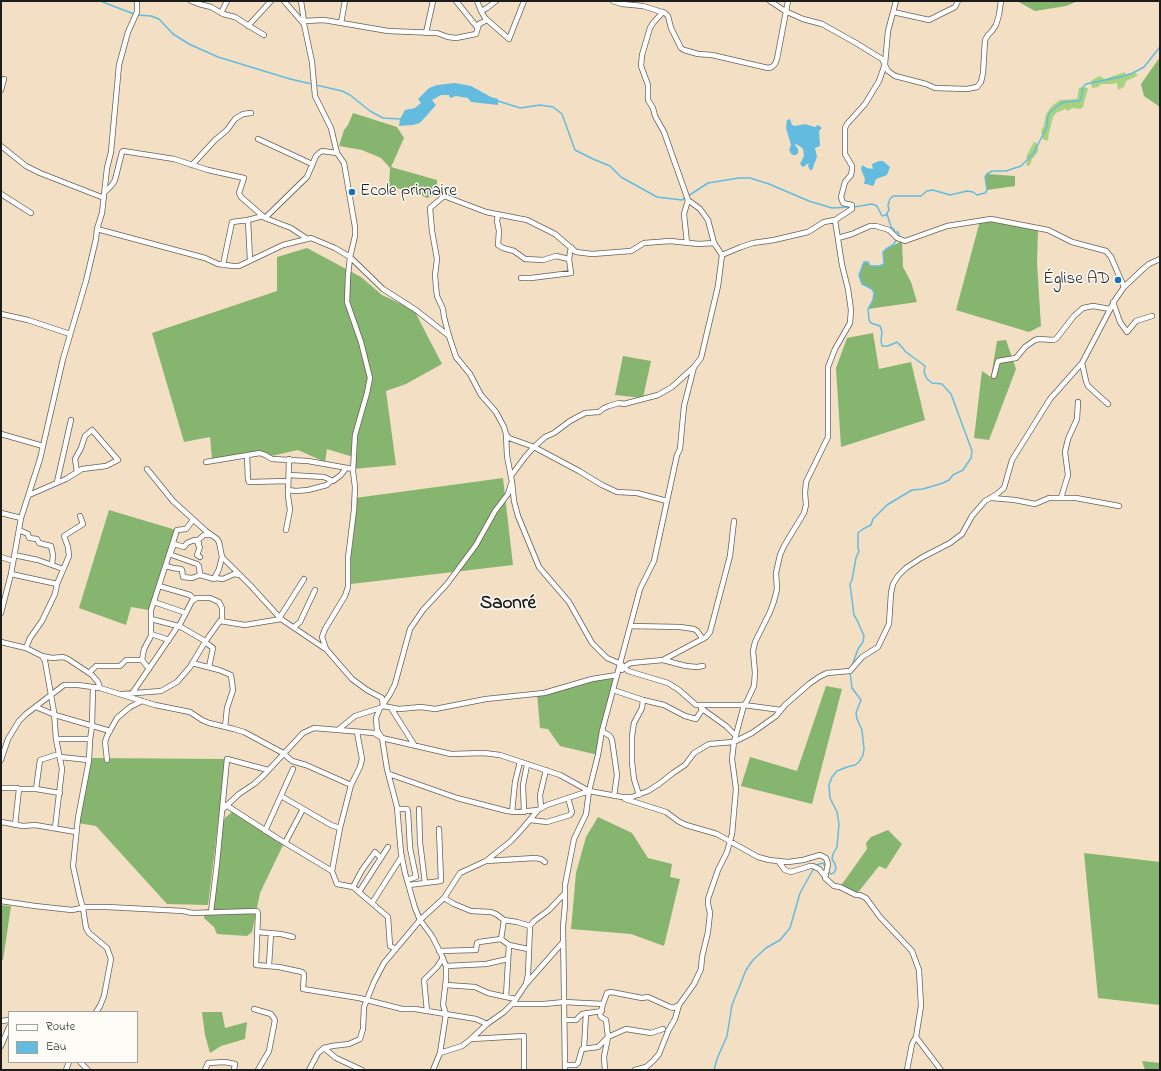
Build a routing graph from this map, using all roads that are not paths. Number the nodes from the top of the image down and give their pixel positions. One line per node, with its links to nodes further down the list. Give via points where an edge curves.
1 (137, 1): 43 (street, via 136,12 119,65)
2 (191, 1): 21 (street)
3 (206, 1): 21 (street)
4 (227, 1): 26 (street)
5 (271, 1): 30 (street)
6 (284, 1): 28 (street)
7 (301, 1): 28 (street)
8 (345, 1): 29 (street)
9 (433, 1): 32 (street)
10 (456, 1): 31 (street)
11 (477, 1): 22 (street)
12 (496, 1): 22 (street)
13 (524, 1): 27 (street, via 509,39)
14 (613, 1): 20 (street, via 622,4)
15 (770, 1): 23 (street)
16 (788, 1): 23 (street)
17 (896, 1): 25 (street)
18 (958, 1): 25 (street, via 955,7 929,20)
19 (1001, 1): 34 (street, via 996,24 985,40 983,73 977,87 932,88 891,74)
20 (645, 3): 24 (street)
21 (209, 6): 26 (street)
22 (481, 11): 27 (street)
23 (786, 11): 24 (street, via 777,59 775,64 768,68 684,50 671,28 668,16); 34 (street, via 822,24 878,57)
24 (663, 12): 46 (street, via 650,28 641,66 648,85 648,100 664,132)
25 (893, 12): 34 (street, via 888,31)
26 (222, 13): 30 (street, via 235,17)
27 (487, 20): 31 (street)
28 (304, 22): 29 (street, via 324,20); 40 (street, via 312,62 315,96 331,128)
29 (341, 23): 32 (street, via 388,31)
30 (248, 26): 33 (street)
31 (477, 27): 32 (street, via 476,34 459,37)
32 (426, 33)
33 (264, 35)
34 (885, 64): 51 (street, via 872,94 845,128 845,154 852,170 841,197 843,203 853,207)
35 (4, 79): 36 (street)
36 (1, 90)
37 (251, 113): 42 (street, via 235,119)
38 (258, 139): 41 (street)
39 (1, 146): 45 (street, via 26,166)
40 (337, 153): 41 (street, via 322,151); 59 (street, via 344,163 355,227)
41 (312, 164): 49 (street, via 307,177)
42 (192, 165): 43 (street, via 174,159 124,151 115,180); 49 (street, via 244,178 240,195)
43 (105, 192): 45 (street)
44 (1, 194): 47 (street)
45 (104, 198): 52 (street)
46 (688, 200): 55 (street, via 684,214); 56 (street, via 700,209 708,220)
47 (31, 213)
48 (498, 214): 57 (street, via 527,220 555,234); 60 (street, via 498,245 514,251 525,259 543,260 556,256); 71 (street, via 444,196 430,208 437,259 437,296 443,309)
49 (264, 217): 50 (street); 53 (street, via 291,228)
50 (248, 220): 62 (street); 63 (street, via 232,222)
51 (835, 220): 54 (street); 58 (street, via 824,222 808,232 753,243)
52 (97, 230): 63 (street, via 196,255); 70 (street, via 86,281)
53 (306, 238): 59 (street); 62 (street)
54 (838, 238): 65 (street, via 876,226 889,230 897,238 905,240 947,226 991,219 1048,230 1072,242 1106,251); 164 (street, via 851,310 850,324 828,367 828,437 806,482 804,513 780,555 774,601 753,651 754,686)
55 (687, 243): 56 (street); 57 (street, via 644,243 631,251 592,254 576,252)
56 (714, 243): 58 (street)
57 (571, 247): 60 (street)
58 (722, 255): 73 (street, via 718,286 701,358)
59 (350, 257): 71 (street, via 383,288); 86 (street, via 346,302 362,342 370,378 355,434)
60 (569, 259): 64 (street, via 571,273)
61 (1160, 259): 65 (street, via 1149,264)
62 (250, 260): 63 (street, via 239,266)
63 (223, 265)
64 (521, 278)
65 (1124, 287): 66 (street)
66 (1113, 302): 67 (street); 69 (street, via 1120,322 1127,332 1136,321)
67 (1110, 309): 72 (street); 74 (street, via 1093,306 1083,308 1056,339 1039,338 1025,347 1016,358 998,361)
68 (1, 314): 70 (street)
69 (1152, 316)
70 (70, 334): 80 (street)
71 (449, 336): 79 (street, via 456,357 470,374 481,395 496,412)
72 (1082, 363): 76 (street, via 1088,386); 97 (street, via 1050,399 1012,460 1004,488)
73 (694, 367): 81 (street, via 672,387 658,395 619,403 599,412 585,413 545,437); 99 (street, via 684,406 680,449)
74 (994, 376)
75 (1078, 402): 98 (street, via 1077,419 1065,452 1068,475)
76 (1108, 404)
77 (70, 420): 93 (street)
78 (1, 434): 80 (street)
79 (506, 434): 81 (street, via 509,438); 90 (street)
80 (43, 446): 96 (street)
81 (534, 447): 90 (street); 99 (street, via 617,492 637,493)
82 (247, 455): 83 (street, via 265,454 272,459); 84 (street); 91 (street, via 249,482)
83 (289, 459): 85 (street); 89 (street)
84 (206, 462)
85 (346, 468): 86 (street); 92 (street, via 341,475)
86 (353, 469): 144 (street, via 355,493 348,558 349,581 345,596 322,634)
87 (147, 470): 104 (street, via 165,493)
88 (77, 472): 88 (street, via 77,455 85,436 92,430 118,460 106,466 89,467); 93 (street)
89 (289, 475): 91 (street); 92 (street, via 324,477)
90 (511, 476): 94 (street)
91 (288, 481): 95 (street)
92 (331, 481): 95 (street, via 327,485 308,490)
93 (57, 482): 96 (street)
94 (512, 482): 149 (street, via 518,516 539,567 569,602 592,643 607,658); 165 (street, via 508,494 476,545 410,629 395,684)
95 (288, 490): 107 (street, via 290,510)
96 (29, 496): 103 (street)
97 (991, 497): 98 (street, via 1035,504 1049,498); 169 (street, via 972,516 962,534 921,558 898,576 890,593 889,624 878,647 862,657 850,671 827,673 819,677)
98 (1061, 498): 100 (street, via 1076,498)
99 (667, 501): 136 (street, via 654,561 640,589)
100 (1119, 506)
101 (1, 514): 103 (street)
102 (80, 516): 118 (street, via 83,524 64,536 69,552)
103 (21, 518): 106 (street)
104 (193, 520): 108 (street); 111 (street, via 186,529 177,530)
105 (734, 522): 139 (street, via 730,556 719,602 710,632)
106 (19, 530): 110 (street); 116 (street, via 28,534 29,538 51,546)
107 (286, 530)
108 (211, 535): 109 (street); 114 (street, via 219,542)
109 (194, 540): 111 (street, via 187,542 184,547 174,544); 113 (street, via 199,543 197,555)
110 (14, 554): 115 (street); 116 (street)
111 (169, 554): 117 (street); 120 (street, via 197,564)
112 (1, 557): 115 (street)
113 (200, 557)
114 (222, 557): 121 (street); 122 (street)
115 (13, 561): 119 (street)
116 (52, 565): 118 (street)
117 (166, 566): 120 (street, via 181,569 183,577 192,578); 125 (street)
118 (63, 569): 124 (street)
119 (11, 574): 124 (street); 129 (street)
120 (200, 575): 122 (street)
121 (240, 575): 122 (street); 132 (street)
122 (215, 578)
123 (304, 579): 132 (street)
124 (57, 584): 143 (street, via 42,621)
125 (159, 586): 127 (street, via 190,595); 128 (street)
126 (315, 590): 137 (street, via 300,622)
127 (194, 599): 131 (street); 134 (street, via 210,598 219,602 222,608)
128 (154, 602): 131 (street); 133 (street)
129 (2, 604): 130 (street)
130 (1, 613)
131 (186, 613): 135 (street)
132 (281, 618): 134 (street, via 245,626); 137 (street)
133 (151, 619): 135 (street); 138 (street)
134 (222, 621): 141 (street)
135 (178, 626): 140 (street); 141 (street)
136 (630, 626): 139 (street, via 694,629); 149 (street)
137 (294, 627): 144 (street)
138 (151, 634): 140 (street); 146 (street)
139 (703, 639): 147 (street)
140 (169, 640): 152 (street)
141 (205, 641): 148 (street); 151 (street, via 213,648)
142 (1, 642): 143 (street)
143 (26, 648): 145 (street)
144 (326, 649): 165 (street, via 352,679 383,699)
145 (42, 656): 153 (street, via 63,657); 160 (street)
146 (142, 660): 152 (street); 153 (street, via 126,660 120,666 96,666)
147 (663, 660): 149 (street); 150 (street, via 686,666)
148 (192, 663): 151 (street); 158 (street, via 186,673 161,691)
149 (622, 666): 154 (street); 163 (street, via 633,673 674,687)
150 (703, 666)
151 (209, 667): 172 (street, via 231,675 233,690 227,708)
152 (149, 669): 158 (street)
153 (89, 673): 156 (street)
154 (616, 676): 157 (street); 167 (street, via 592,679 544,693 435,709)
155 (93, 688): 156 (street); 160 (street, via 66,685); 171 (street)
156 (100, 688): 159 (street)
157 (613, 690): 161 (street); 175 (street)
158 (133, 692): 159 (street)
159 (119, 694): 162 (street)
160 (51, 695): 166 (street); 170 (street)
161 (643, 700): 168 (street, via 664,705 696,719); 202 (street, via 632,736 632,762)
162 (142, 701): 172 (street, via 190,712 202,720); 174 (street, via 117,718)
163 (696, 705): 164 (street); 168 (street)
164 (744, 705): 169 (street); 177 (street)
165 (382, 706): 167 (street); 173 (street, via 355,716); 178 (street, via 376,722 376,730)
166 (36, 707): 170 (street); 185 (street, via 16,725)
167 (391, 708): 182 (street)
168 (702, 710): 177 (street)
169 (780, 710): 181 (street, via 776,716)
170 (55, 715): 171 (street); 179 (street)
171 (92, 726): 174 (street); 180 (street)
172 (225, 727): 183 (street, via 244,732)
173 (339, 729): 176 (street); 183 (street, via 314,728 303,733)
174 (110, 731): 187 (street, via 105,742)
175 (602, 731): 198 (street); 201 (street, via 612,740 617,775)
176 (357, 732): 178 (street, via 374,734); 194 (street, via 362,759)
177 (736, 736): 181 (street)
178 (382, 738): 182 (street); 193 (street)
179 (56, 739): 180 (street); 184 (street)
180 (90, 739): 186 (street)
181 (734, 742): 202 (street, via 709,744 694,753 685,765); 220 (street, via 732,759 736,789)
182 (415, 746): 188 (street, via 451,754 500,755)
183 (283, 753): 191 (street); 194 (street, via 292,761)
184 (60, 756): 186 (street); 197 (street, via 40,760); 199 (street)
185 (1, 760)
186 (89, 760): 219 (street)
187 (107, 760)
188 (520, 762): 189 (street); 210 (street)
189 (527, 765): 192 (street); 211 (street, via 523,785)
190 (293, 769): 200 (street)
191 (268, 770): 205 (street); 205 (street, via 227,759)
192 (546, 770): 198 (street); 209 (street)
193 (389, 774): 207 (street); 210 (street, via 457,798)
194 (351, 785): 216 (street)
195 (1, 788): 196 (street)
196 (19, 789): 197 (street); 214 (street)
197 (36, 789): 199 (street)
198 (589, 791): 201 (street); 204 (street); 235 (street, via 586,814 574,839)
199 (60, 793): 215 (street)
200 (282, 796): 206 (street); 218 (street)
201 (614, 796): 203 (street)
202 (639, 796): 203 (street)
203 (622, 797): 220 (street, via 657,808 686,825)
204 (568, 798): 209 (street); 212 (street, via 572,812 570,815 547,822)
205 (224, 807): 218 (street); 240 (street)
206 (303, 809): 216 (street, via 331,826); 221 (street)
207 (397, 809): 223 (street); 230 (street, via 408,810 410,848 416,877)
208 (420, 809): 231 (street, via 420,842)
209 (539, 809): 211 (street); 212 (street)
210 (512, 812): 211 (street)
211 (524, 812)
212 (530, 820): 225 (street, via 511,841)
213 (1, 822): 214 (street)
214 (15, 825): 215 (street)
215 (55, 828): 219 (street)
216 (340, 828): 228 (street)
217 (439, 829): 231 (street, via 441,881)
218 (265, 831): 221 (street)
219 (76, 832): 239 (street, via 73,866)
220 (730, 840): 226 (street, via 758,857); 265 (street, via 728,852 718,870 708,900 710,912 702,969)
221 (286, 843): 228 (street)
222 (388, 847): 224 (street)
223 (402, 856): 230 (street); 238 (street)
224 (381, 858): 233 (street, via 375,852); 234 (street)
225 (486, 861): 227 (street, via 535,858); 236 (street, via 460,873)
226 (778, 861): 229 (street, via 785,870 791,872 810,866 819,869); 229 (street, via 798,861 820,855 828,860)
227 (545, 862)
228 (332, 871): 233 (street, via 337,884)
229 (824, 876): 277 (street, via 834,886 866,898 912,951 919,970 922,1006)
230 (407, 880): 232 (street)
231 (425, 883): 232 (street)
232 (409, 885): 241 (street)
233 (352, 887): 234 (street)
234 (359, 892): 238 (street)
235 (564, 894): 243 (street, via 550,910); 248 (street)
236 (444, 898): 241 (street); 242 (street, via 471,911 491,912)
237 (1, 901): 239 (street, via 63,910)
238 (372, 903): 250 (street, via 388,917 390,946)
239 (83, 908): 240 (street); 267 (street, via 88,931 107,948 111,959 102,1003)
240 (211, 912): 244 (street, via 257,911)
241 (420, 920): 250 (street); 252 (street)
242 (504, 920): 243 (street); 247 (street)
243 (530, 926): 251 (street)
244 (257, 932): 245 (street); 255 (street, via 256,964)
245 (271, 933): 246 (street); 255 (street)
246 (294, 937)
247 (501, 939): 249 (street); 252 (street, via 479,942 476,950)
248 (563, 942): 257 (street); 262 (street)
249 (508, 945): 251 (street); 254 (street)
250 (396, 949): 261 (street, via 384,963)
251 (528, 950): 257 (street)
252 (440, 951): 253 (street)
253 (443, 958): 256 (street); 268 (street, via 424,980)
254 (508, 959): 256 (street, via 486,964); 259 (street)
255 (269, 966): 261 (street, via 304,973 303,989)
256 (446, 966): 258 (street)
257 (526, 984): 260 (street)
258 (446, 985): 259 (street, via 476,987); 271 (street)
259 (506, 997): 260 (street)
260 (516, 999): 263 (street)
261 (367, 1000): 268 (street, via 402,1009); 280 (street, via 364,1029 360,1039 349,1044)
262 (564, 1002): 263 (street); 264 (street); 272 (street)
263 (512, 1004): 273 (street)
264 (604, 1004): 265 (street, via 607,993 611,992 648,997 673,1008); 269 (street)
265 (679, 1005): 292 (street, via 659,1054 646,1067)
266 (254, 1009): 286 (street, via 270,1014 275,1020 269,1051)
267 (97, 1011)
268 (427, 1011): 271 (street)
269 (602, 1011): 270 (street); 276 (street, via 600,1015 606,1020)
270 (586, 1013): 272 (street, via 576,1020); 281 (street)
271 (446, 1014): 273 (street, via 476,1019); 282 (street)
272 (564, 1020): 283 (street)
273 (487, 1024): 278 (street)
274 (8, 1029): 279 (street)
275 (663, 1029): 276 (street, via 651,1033 626,1028)
276 (608, 1037): 281 (street, via 598,1047); 291 (street, via 604,1057)
277 (916, 1037): 293 (street, via 912,1044); 294 (street)
278 (472, 1039): 282 (street, via 462,1046); 290 (street, via 524,1036)
279 (1, 1046)
280 (324, 1048): 287 (street, via 318,1053); 288 (street, via 336,1058)
281 (584, 1049): 283 (street, via 578,1063)
282 (440, 1053): 289 (street)
283 (565, 1068)
284 (205, 1070): 285 (street, via 208,1063 221,1062 234,1064)
285 (234, 1070)
286 (258, 1070)
287 (309, 1070)
288 (362, 1070)
289 (433, 1070)
290 (524, 1070)
291 (605, 1070)
292 (635, 1070)
293 (907, 1070)
294 (941, 1070)

